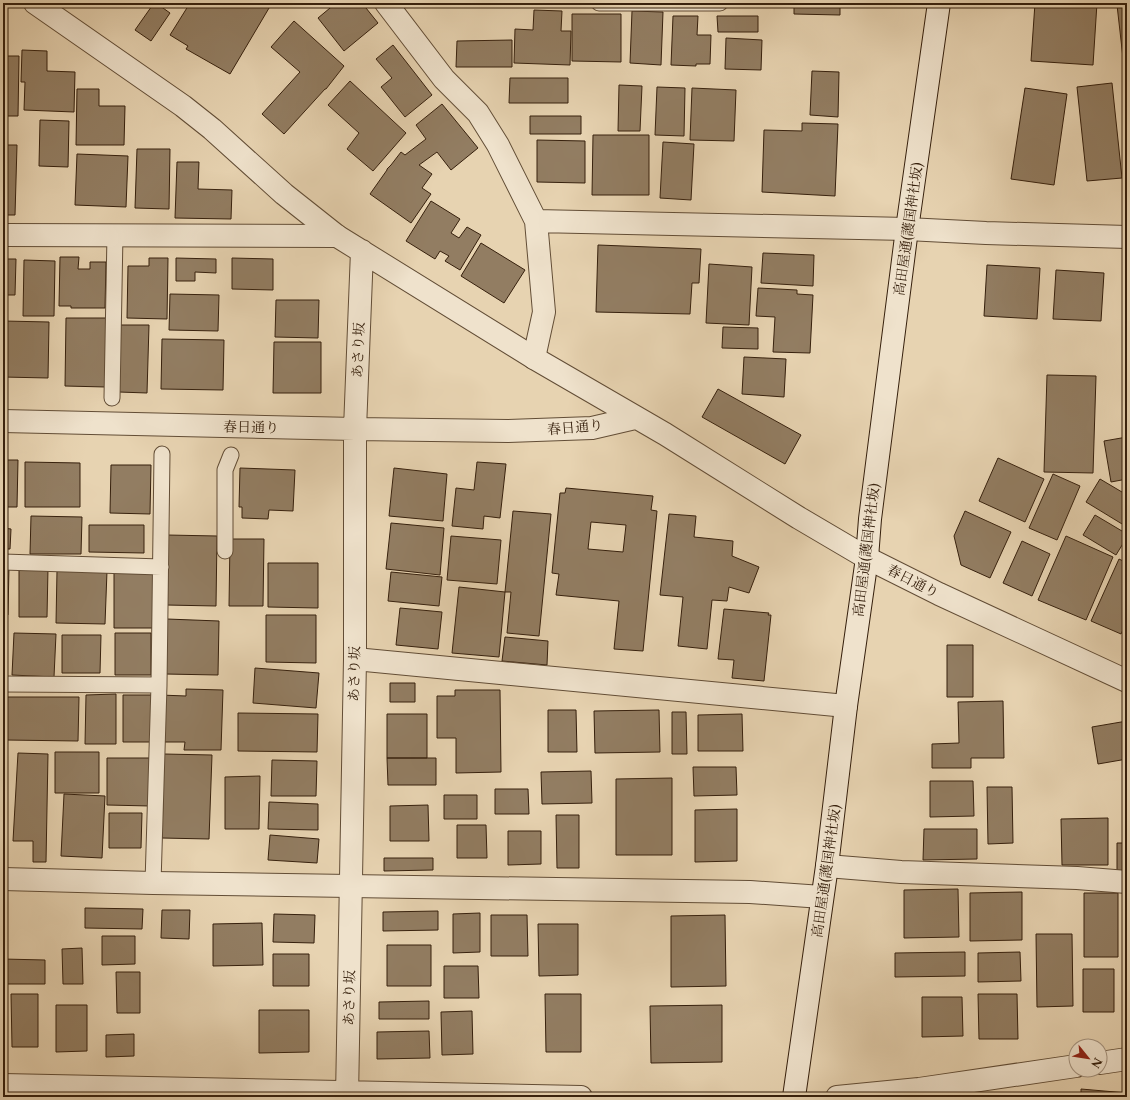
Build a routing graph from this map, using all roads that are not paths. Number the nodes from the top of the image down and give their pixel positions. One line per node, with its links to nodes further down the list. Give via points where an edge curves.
1 (34, 3): 10 (street, via 183,106 284,194)
2 (386, 3): 6 (street, via 444,79 478,113 498,145)
3 (599, 3): 4 (lane)
4 (720, 3)
5 (939, 3): 7 (street, 高田屋通(護国神社坂))
6 (536, 221): 7 (street); 13 (street, via 544,312)
7 (907, 228): 11 (street); 21 (street, 高田屋通(護国神社坂))
8 (115, 234): 9 (street); 10 (street); 14 (lane)
9 (3, 235)
10 (337, 236): 12 (street)
11 (1127, 237)
12 (362, 251): 13 (street); 17 (street, あさり坂)
13 (534, 358): 15 (street)
14 (112, 398)
15 (635, 418): 17 (street, 春日通り, via 592,428 508,431); 21 (street, 春日通り)
16 (3, 421): 17 (street, 春日通り)
17 (355, 429): 24 (street, あさり坂)
18 (162, 454): 23 (lane)
19 (232, 455): 20 (lane, via 225,470)
20 (224, 551)
21 (867, 558): 25 (street, 春日通り); 28 (street, 高田屋通(護国神社坂))
22 (3, 562): 23 (lane)
23 (161, 566): 27 (lane)
24 (355, 659): 28 (street); 33 (street, あさり坂)
25 (1127, 682)
26 (3, 684): 27 (lane)
27 (159, 685): 32 (lane)
28 (846, 706): 29 (street, 高田屋通(護国神社坂))
29 (827, 866): 31 (street, via 901,872); 34 (street, 高田屋通(護国神社坂))
30 (3, 879): 32 (street)
31 (1127, 882)
32 (153, 883): 33 (street)
33 (350, 886): 34 (street, via 743,892); 39 (street, あさり坂)
34 (822, 897): 41 (street, 高田屋通(護国神社坂))
35 (1127, 1059): 36 (street)
36 (1108, 1062)
37 (1068, 1067): 42 (street, via 919,1089)
38 (3, 1085): 39 (street)
39 (347, 1095): 40 (street)
40 (581, 1097)
41 (794, 1097)
42 (837, 1097)

